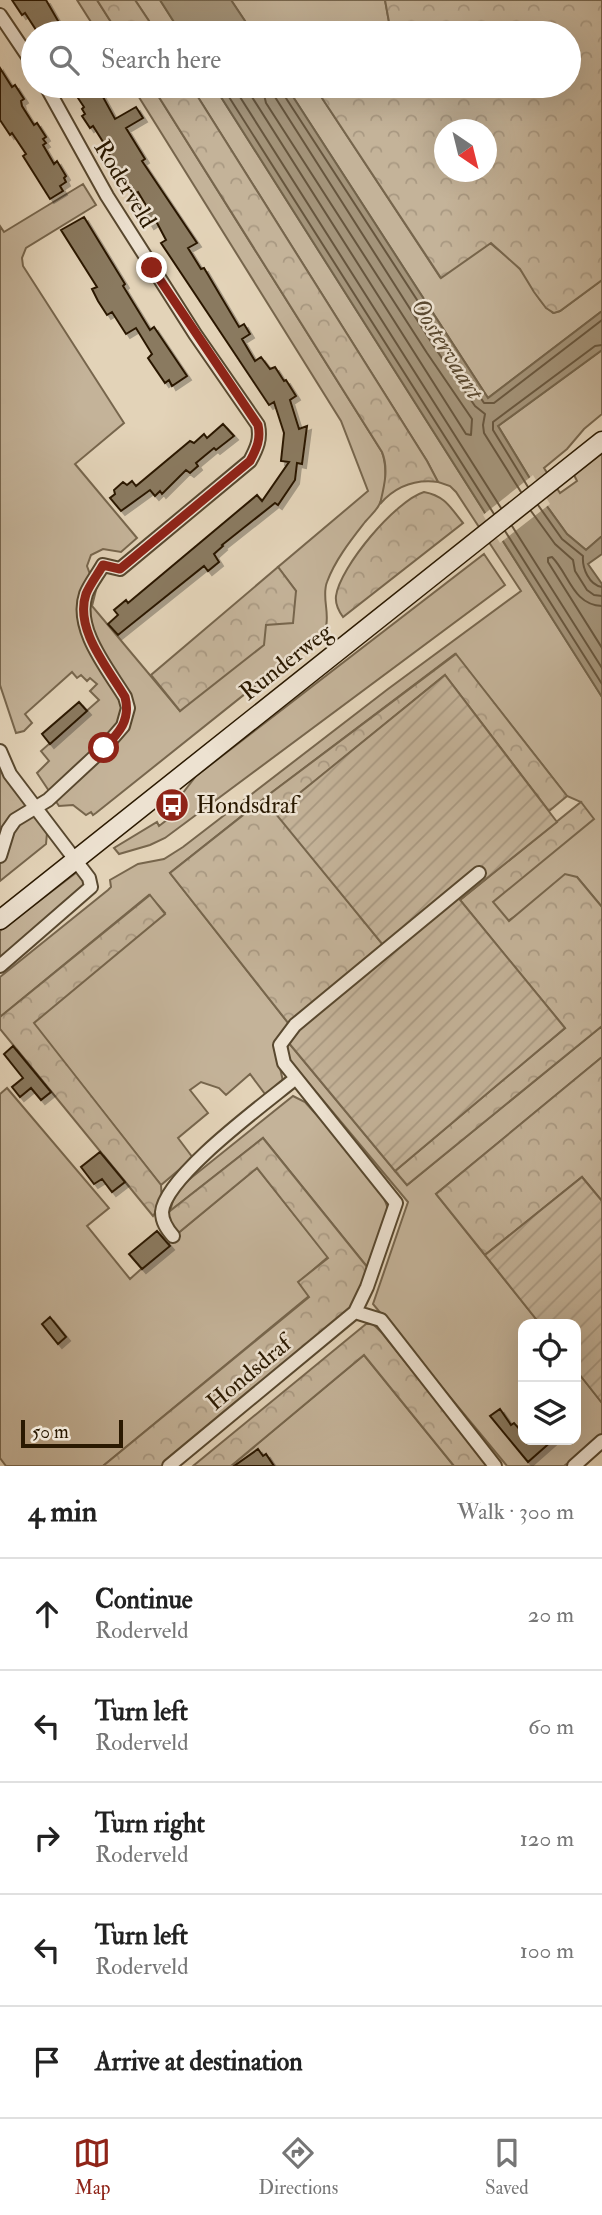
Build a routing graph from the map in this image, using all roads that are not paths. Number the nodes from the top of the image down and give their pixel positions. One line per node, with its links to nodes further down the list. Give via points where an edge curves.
1 (0, 15): 2 (street)
2 (21, 46)
3 (53, 98): 6 (street, Roderveld, via 107,196 258,425 260,435 250,461 120,569 103,565 93,581 83,611 88,631 125,697 124,726)
4 (602, 442): 8 (street, Runderweg)
5 (0, 751): 6 (street, via 10,774)
6 (37, 809): 7 (street, via 15,820); 8 (street)
7 (0, 856)
8 (77, 860): 10 (street, Runderweg); 11 (street, via 91,887)
9 (479, 873): 12 (street, Hondsdraf, via 295,1025 281,1045 284,1063)
10 (0, 920)
11 (0, 966)
12 (296, 1078): 13 (street, via 189,1168 174,1187 162,1213); 14 (street, Hondsdraf, via 396,1203)
13 (173, 1236)
14 (355, 1312): 16 (street, Hondsdraf); 17 (street, via 381,1320)
15 (602, 1441): 18 (street)
16 (169, 1466)
17 (495, 1466)
18 (574, 1466)

